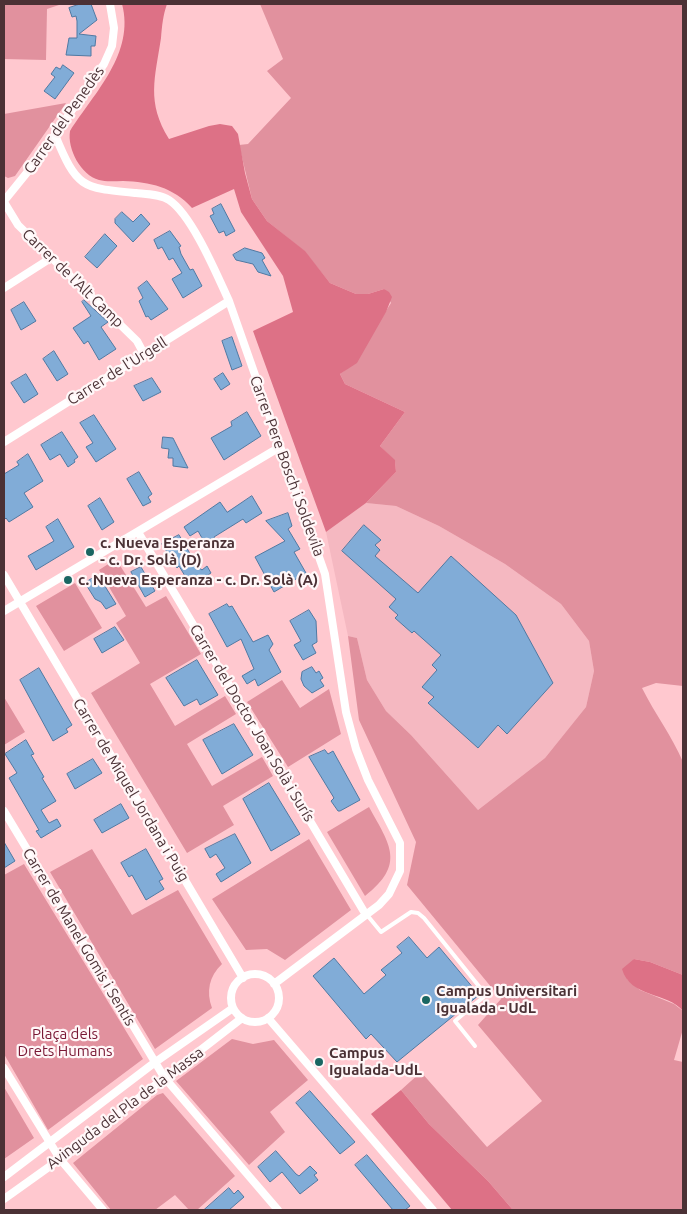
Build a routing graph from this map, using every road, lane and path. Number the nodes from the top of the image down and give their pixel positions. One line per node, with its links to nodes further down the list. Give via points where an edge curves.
1 (110, 4): 2 (street, Carrer del Penedès, via 114,28 109,52 101,70)
2 (55, 136): 3 (street, Carrer del Penedès); 6 (street, Carrer Pere Bosch i Soldevila, via 81,182 106,192 142,193 168,199 184,214)
3 (4, 201): 4 (street, Carrer de l'Alt Camp, via 18,225)
4 (50, 258): 5 (street); 7 (street, Carrer de l'Alt Camp, via 137,341)
5 (4, 288)
6 (229, 300): 7 (street, Carrer de l'Urgell); 9 (street, Carrer Pere Bosch i Soldevila)
7 (144, 354): 8 (street, Carrer de l'Urgell)
8 (4, 442)
9 (280, 448): 10 (street); 15 (street, Carrer Pere Bosch i Soldevila, via 325,574 346,712 356,749 400,843 400,871 389,894)
10 (138, 532): 12 (street); 15 (street, Carrer del Doctor Joan Solà i Surís)
11 (4, 575): 12 (street, Carrer de Miquel Jordana i Puig)
12 (19, 602): 13 (street); 16 (street, Carrer de Miquel Jordana i Puig)
13 (4, 610)
14 (4, 811): 22 (street, Carrer de Manel Gomis i Sentís)
15 (366, 915): 17 (street); 21 (lane, via 381,932 410,912 424,918 486,995 455,1022)
16 (243, 978): 17 (street, via 260,975); 18 (street, via 232,991)
17 (274, 984): 20 (street, via 278,1002)
18 (233, 1008): 19 (street); 22 (street, Avinguda del Pla de la Massa)
19 (242, 1018): 20 (street, via 255,1022); 24 (street, Avinguda del Pla de la Massa)
20 (268, 1018): 29 (street)
21 (475, 1046)
22 (154, 1062): 24 (street, Carrer de Manel Gomis i Sentís); 25 (street, Avinguda del Pla de la Massa)
23 (4, 1068): 25 (street)
24 (164, 1077): 26 (street, Avinguda del Pla de la Massa); 31 (street, Carrer de Manel Gomis i Sentís)
25 (49, 1142): 26 (street); 27 (street, Avinguda del Pla de la Massa)
26 (60, 1159): 28 (street, Avinguda del Pla de la Massa); 30 (street)
27 (4, 1177)
28 (5, 1199)
29 (430, 1209)
30 (103, 1210)
31 (278, 1210)

